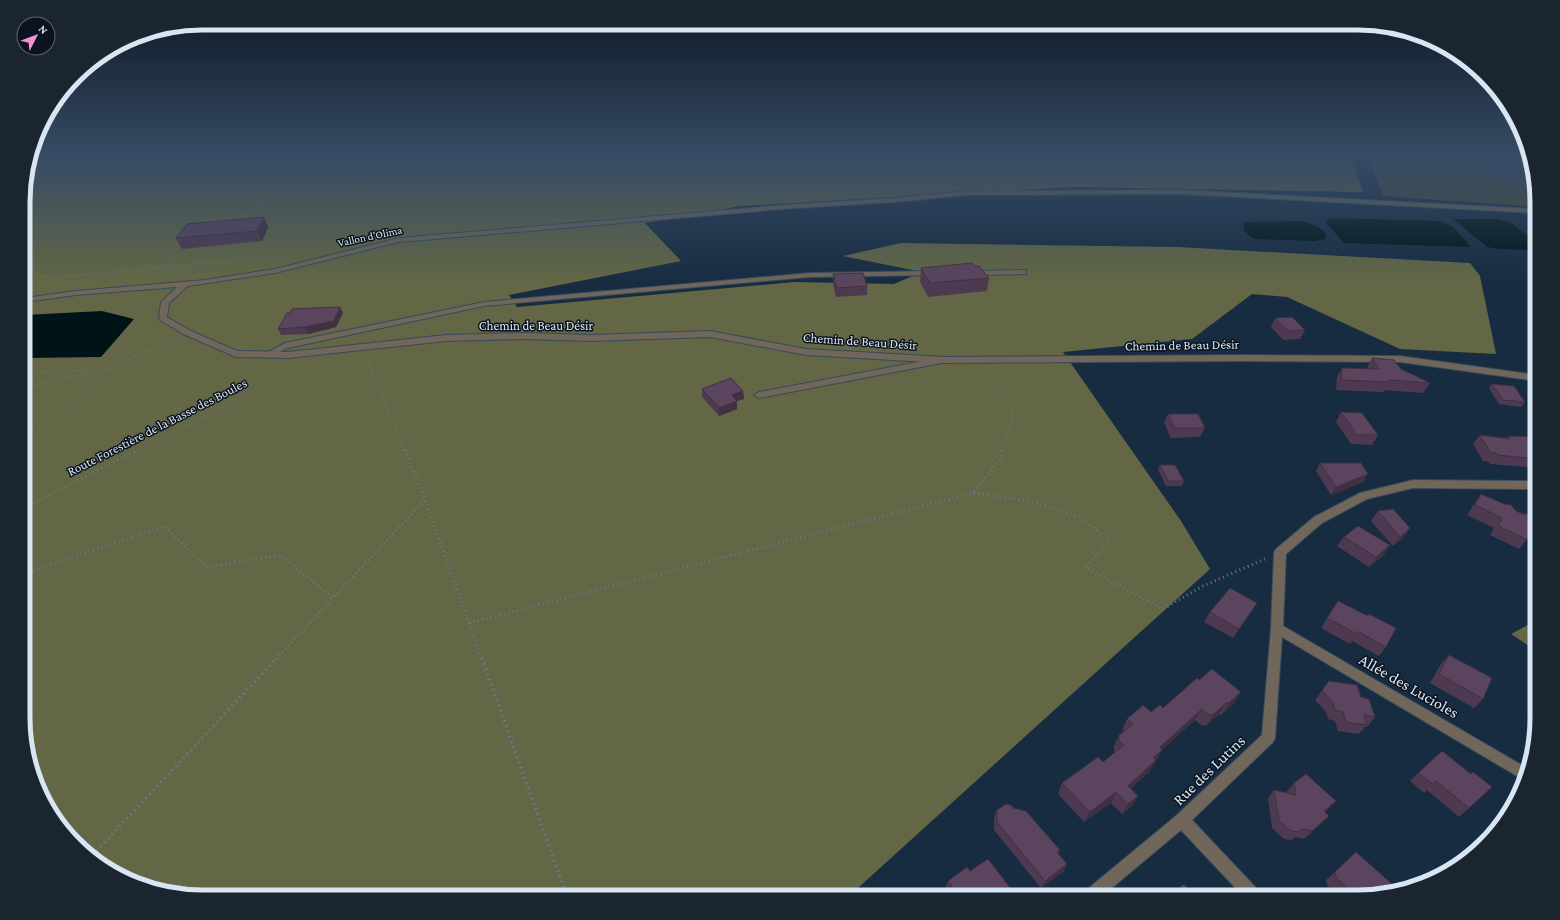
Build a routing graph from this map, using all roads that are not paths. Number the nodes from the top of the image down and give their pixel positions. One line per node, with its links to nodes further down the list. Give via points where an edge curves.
1 (902, 198): 7 (street, Vallon d'Olima, via 399,240 275,271)
2 (1304, 198): 3 (street, Vallon d'Olima)
3 (1530, 210)
4 (1022, 272): 6 (street)
5 (944, 273): 9 (street, via 810,275 484,304 285,346)
6 (967, 273)
7 (185, 284): 8 (street, Vallon d'Olima); 9 (street, Chemin de Beau Désir, via 165,302 163,318 186,332 236,354)
8 (30, 299)
9 (269, 354): 10 (street, Chemin de Beau Désir, via 288,355 446,338 591,338 710,334 806,352)
10 (944, 360): 11 (street, Chemin de Beau Désir, via 1400,359); 12 (street)
11 (1530, 377)
12 (759, 395)
13 (1530, 485): 14 (street, Rue des Lutins, via 1413,484 1364,496 1318,520 1280,552)
14 (1276, 628): 15 (street, Allée des Lucioles); 16 (street, Rue des Lutins, via 1268,738)
15 (1521, 772)
16 (1182, 820): 17 (street, Rue des Lutins); 18 (street)
17 (1097, 890)
18 (1249, 890)

